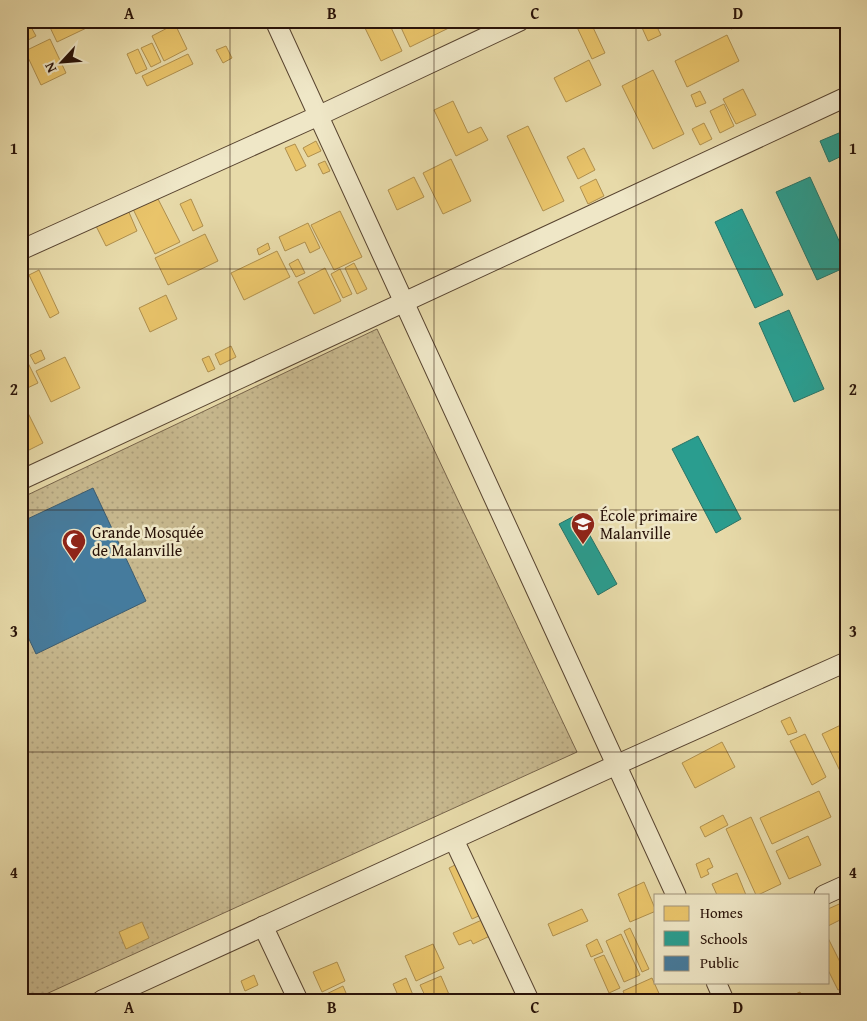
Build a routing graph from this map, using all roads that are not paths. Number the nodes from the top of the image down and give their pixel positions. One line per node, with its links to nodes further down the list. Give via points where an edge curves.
1 (275, 21): 4 (street)
2 (520, 21): 4 (street)
3 (846, 97): 6 (street)
4 (318, 116): 5 (street); 6 (street)
5 (21, 250)
6 (404, 302): 7 (street); 9 (street)
7 (21, 480)
8 (846, 662): 9 (street)
9 (616, 764): 10 (street); 12 (street)
10 (454, 840): 14 (street); 18 (street)
11 (846, 885): 13 (street)
12 (676, 894)
13 (826, 894)
14 (263, 926): 16 (street); 17 (street)
15 (717, 984): 19 (street)
16 (102, 1000)
17 (298, 1000)
18 (529, 1000)
19 (724, 1000)

